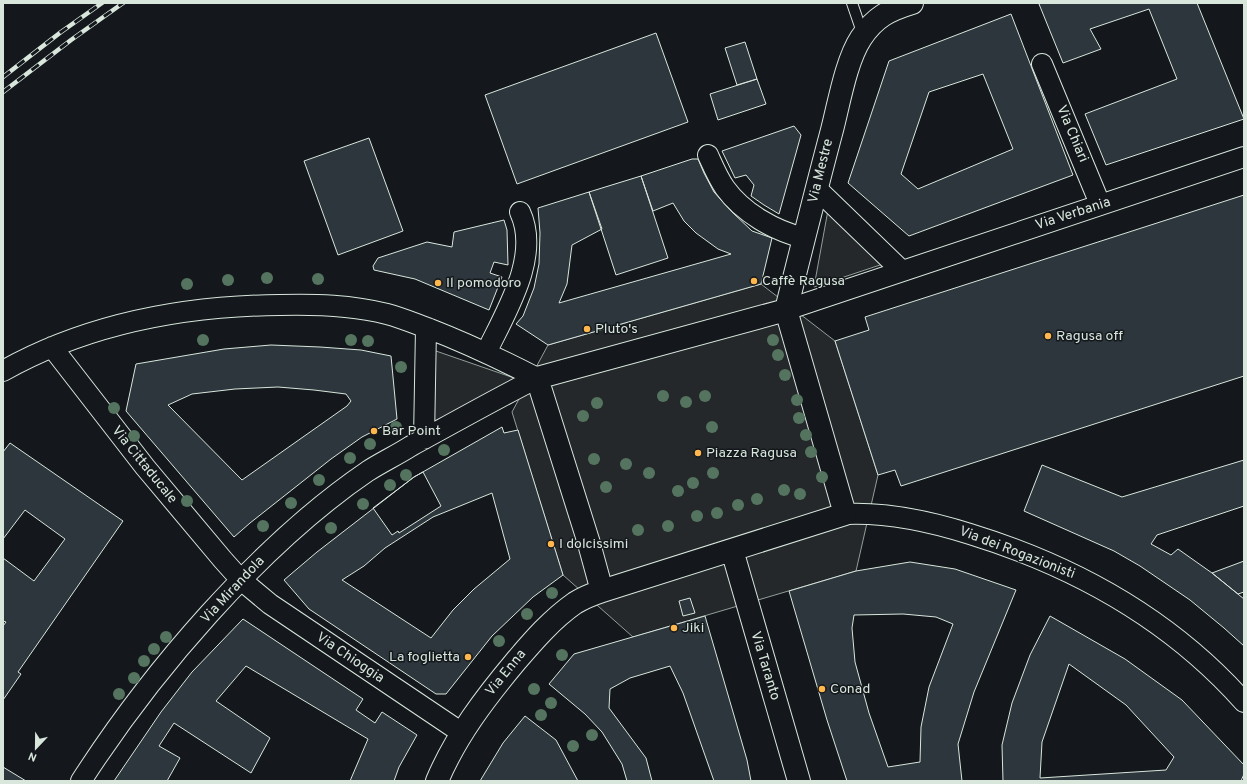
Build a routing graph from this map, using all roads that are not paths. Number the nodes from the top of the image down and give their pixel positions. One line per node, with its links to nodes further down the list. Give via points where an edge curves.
1 (852, 3): 3 (lane)
2 (912, 3): 3 (main road, Via Mestre, via 884,13)
3 (864, 35): 7 (main road, Via Mestre, via 851,59)
4 (1042, 64): 8 (street, Via Chiari)
5 (708, 156): 10 (street, via 725,188 737,202 779,230)
6 (1244, 157): 8 (street, Via Verbania)
7 (817, 188): 10 (main road, Via Mestre); 11 (street)
8 (1100, 204): 11 (street, Via Verbania)
9 (520, 212): 15 (street, via 526,234 522,269 515,292)
10 (804, 238): 12 (main road, Via Mestre)
11 (902, 271): 12 (street, Via Verbania)
12 (786, 310): 17 (main road); 19 (main road)
13 (426, 328): 14 (street, via 388,314 350,307 315,304 264,305 214,308 148,318 98,331); 15 (street); 18 (street)
14 (52, 347): 16 (street); 21 (street, Via Cittaducale, via 150,472)
15 (486, 353): 17 (street)
16 (3, 371)
17 (537, 378): 18 (street); 22 (main road)
18 (424, 439): 21 (street, Via Mirandola, via 346,487 289,533)
19 (845, 514): 20 (main road); 23 (street, Via dei Rogazionisti, via 890,515 940,525 997,542 1072,573 1120,600 1178,639)
20 (732, 550): 22 (main road); 27 (main road, Via Taranto)
21 (240, 579): 24 (street, Via Chioggia, via 270,604); 25 (street, Via Mirandola, via 162,669)
22 (602, 590): 24 (main road, Via Enna, via 575,603 535,639 498,683)
23 (1244, 702)
24 (462, 733): 26 (main road, Via Enna)
25 (81, 781)
26 (437, 781)
27 (800, 781)

